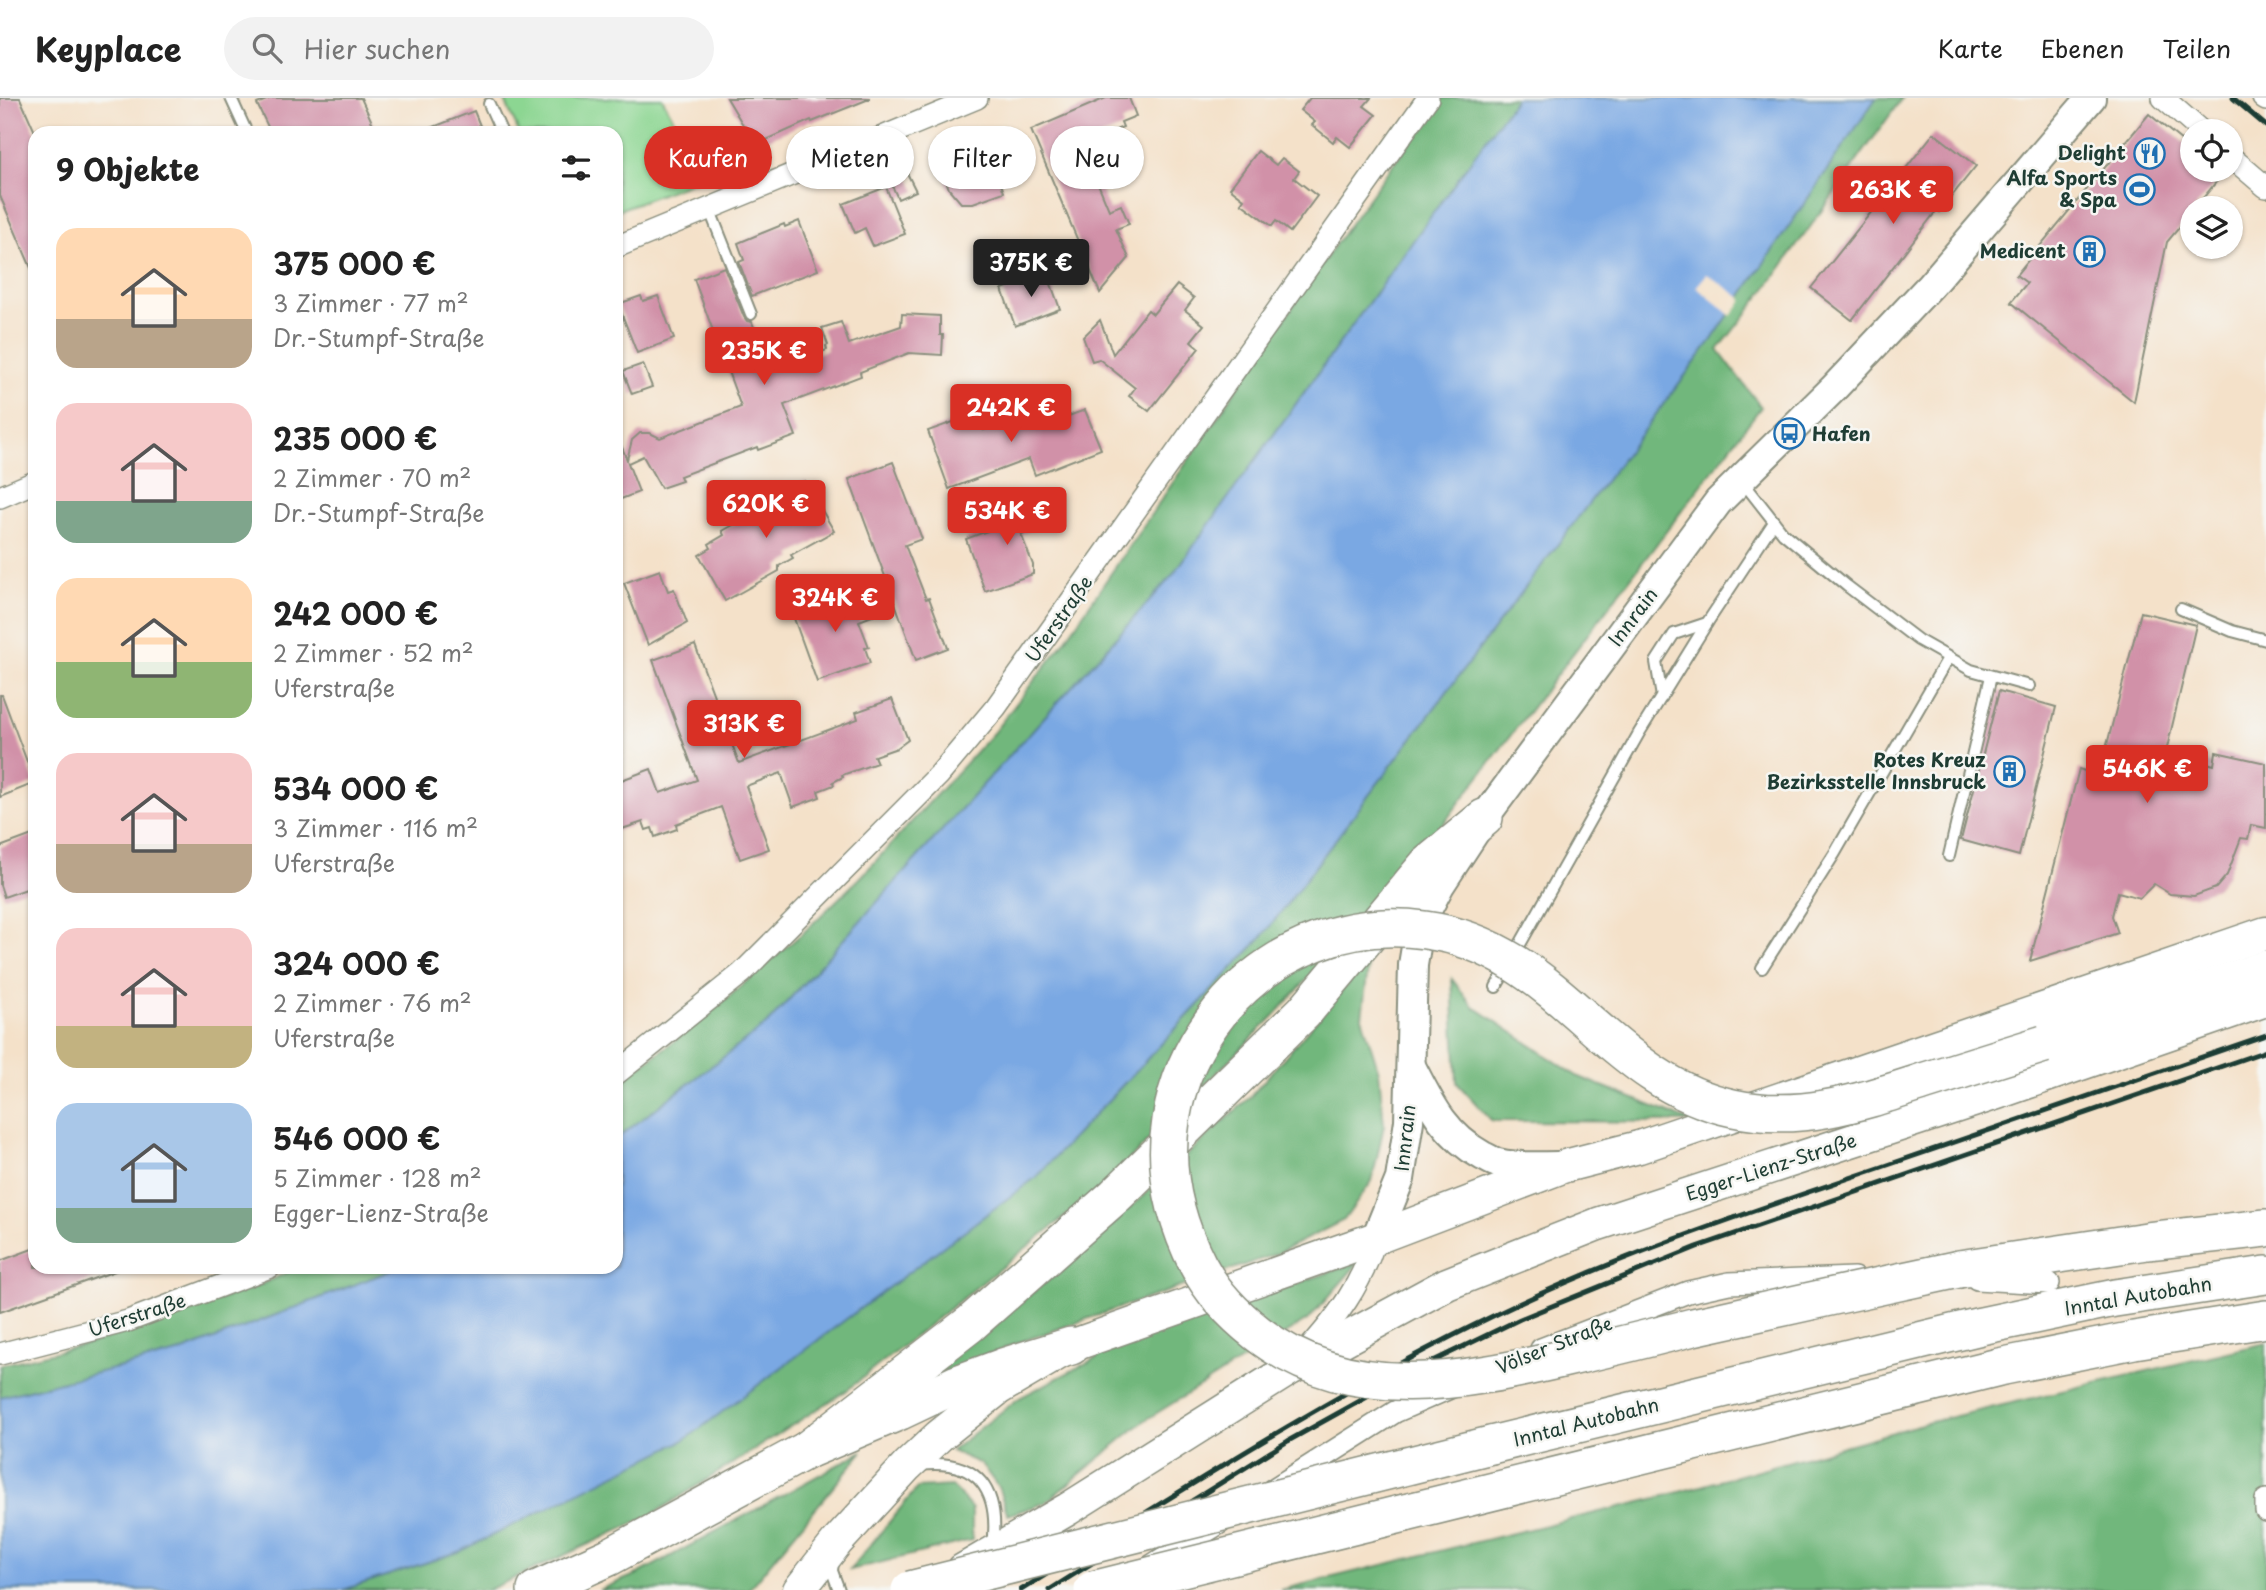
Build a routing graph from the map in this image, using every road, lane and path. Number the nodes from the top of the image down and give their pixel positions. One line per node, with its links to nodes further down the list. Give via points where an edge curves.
1 (232, 98): 8 (lane)
2 (976, 98): 12 (street)
3 (1428, 98): 34 (street, Uferstraße, via 996,707 939,775 742,973)
4 (2091, 98): 15 (main road, Innrain, via 1930,286)
5 (2163, 98): 7 (street)
6 (489, 104): 9 (lane)
7 (2187, 119)
8 (244, 126)
9 (499, 126)
10 (2243, 167): 11 (street)
11 (2266, 187)
12 (709, 208): 13 (street); 14 (lane)
13 (623, 244)
14 (751, 314)
15 (1741, 480): 18 (lane); 26 (main road, Innrain, via 1718,502)
16 (28, 485): 17 (street)
17 (0, 497)
18 (1774, 522): 20 (lane); 22 (lane, via 1847,586)
19 (2182, 609): 21 (lane)
20 (1707, 623): 25 (lane); 25 (lane, via 1674,634 1656,662)
21 (2266, 640)
22 (1948, 658): 23 (lane); 29 (lane)
23 (1992, 676): 24 (lane); 27 (lane)
24 (2029, 686)
25 (1662, 697): 31 (lane)
26 (1484, 818): 33 (main road, Innrain, via 1440,885 1420,931 1413,965); 45 (highway, via 1427,865 1304,1012 1115,1196 970,1324)
27 (1949, 856)
28 (2266, 933): 35 (main road, via 1639,1147)
29 (1762, 968)
30 (2266, 969): 36 (highway, bridge, via 1846,1107 1762,1113 1730,1108 1669,1085 1612,1044 1548,985 1467,938 1404,927 1345,932 1265,968 1220,1010 1190,1058 1178,1089 1168,1143 1173,1200 1181,1227 1205,1277 1224,1302 1270,1343 1290,1354 1334,1371 1385,1381 1424,1382 1499,1373 1959,1269)
31 (1496, 986)
32 (2266, 1000): 44 (main road, Egger-Lienz-Straße, via 1540,1245 1447,1284)
33 (1410, 1064): 35 (main road, via 1447,1129 1469,1148 1497,1163); 37 (main road, Innrain, via 1409,1121 1400,1179)
34 (623, 1068)
35 (1565, 1166): 37 (main road)
36 (2258, 1228)
37 (1376, 1238): 42 (main road); 44 (street, via 1367,1267 1334,1321)
38 (252, 1274): 43 (street, Uferstraße, via 128,1321)
39 (2266, 1275): 54 (highway, Inntal Autobahn, bridge, via 2115,1298 1981,1326)
40 (2049, 1283): 57 (street, Völser Straße, via 1911,1275 1729,1283 1688,1292 1511,1360 1395,1412)
41 (2266, 1319): 56 (highway, bridge, via 1999,1367)
42 (1070, 1346): 45 (highway, via 957,1384); 46 (main road, via 998,1389)
43 (0, 1354)
44 (1290, 1369): 50 (main road, Egger-Lienz-Straße)
45 (807, 1450): 51 (highway, via 609,1557)
46 (907, 1466): 49 (main road); 50 (lane, via 955,1467 981,1481 994,1509)
47 (2266, 1500): 48 (street)
48 (2266, 1511)
49 (837, 1542): 52 (main road); 53 (lane, via 832,1571)
50 (992, 1553): 55 (main road, Egger-Lienz-Straße)
51 (536, 1590)
52 (799, 1590)
53 (839, 1590)
54 (910, 1590)
55 (930, 1590)
56 (1093, 1590)
57 (1114, 1590)

